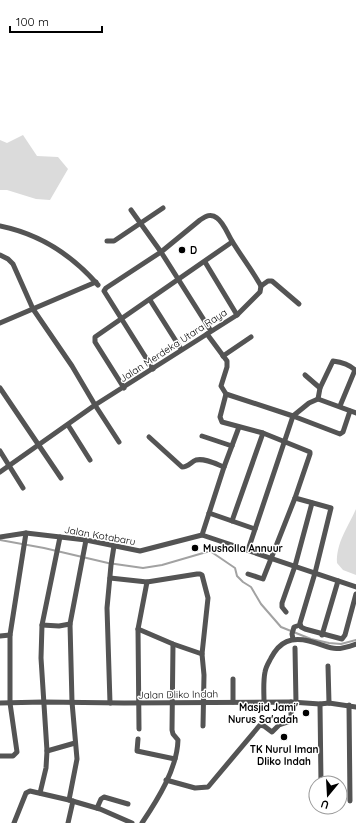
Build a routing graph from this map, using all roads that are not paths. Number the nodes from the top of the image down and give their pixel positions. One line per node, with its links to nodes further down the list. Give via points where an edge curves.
1 (163, 208): 3 (street)
2 (131, 210): 3 (street)
3 (142, 224): 5 (street, via 114,241); 7 (street)
4 (0, 226): 11 (street, via 44,241 71,259)
5 (107, 241)
6 (232, 242): 7 (street, via 219,219 206,216); 9 (street); 12 (street)
7 (161, 252): 10 (street); 11 (street, via 106,288)
8 (0, 255): 15 (street, via 13,264)
9 (205, 262): 10 (street); 16 (street)
10 (178, 280): 13 (street); 19 (street)
11 (100, 286): 15 (street); 17 (street)
12 (261, 286): 14 (street, via 272,281); 16 (street, Jalan Merdeka Utara Raya, via 260,292)
13 (150, 300): 17 (street); 21 (street)
14 (299, 304)
15 (33, 310): 18 (street); 31 (street, via 72,366)
16 (237, 315): 19 (street, Jalan Merdeka Utara Raya)
17 (122, 320): 23 (street); 27 (street, via 94,340)
18 (0, 323)
19 (209, 333): 21 (street, Jalan Merdeka Utara Raya); 22 (street)
20 (251, 337): 22 (street)
21 (181, 349): 23 (street, Jalan Merdeka Utara Raya)
22 (223, 356): 29 (street, via 227,365 221,386)
23 (153, 369): 27 (street, Jalan Merdeka Utara Raya)
24 (355, 369): 28 (street, via 333,361); 32 (street)
25 (305, 374): 28 (street)
26 (0, 388): 43 (street)
27 (124, 388): 31 (street, Jalan Merdeka Utara Raya)
28 (320, 388): 30 (street)
29 (226, 394): 35 (street); 37 (street, via 220,420)
30 (318, 399): 32 (street); 35 (street)
31 (95, 405): 36 (street, Jalan Merdeka Utara Raya); 42 (street)
32 (340, 406): 33 (street)
33 (350, 411): 34 (street); 35 (street, via 340,434)
34 (356, 413)
35 (293, 416): 41 (street)
36 (68, 425): 43 (street, Jalan Merdeka Utara Raya); 46 (street)
37 (239, 427): 38 (street); 44 (street)
38 (263, 434): 41 (street); 55 (street)
39 (202, 436): 44 (street)
40 (149, 437): 48 (street, via 182,467 198,460)
41 (285, 441): 52 (street, via 310,453); 56 (street)
42 (119, 442)
43 (39, 446): 47 (street, Jalan Merdeka Utara Raya); 50 (street)
44 (232, 446): 48 (street)
45 (0, 451): 47 (street)
46 (90, 460)
47 (9, 466): 49 (street, Jalan Merdeka Utara Raya); 51 (street)
48 (224, 467): 54 (street)
49 (0, 472)
50 (61, 478)
51 (23, 488)
52 (295, 498): 53 (street); 64 (street)
53 (312, 503): 65 (street); 66 (street, via 331,508)
54 (209, 513): 55 (street); 58 (street)
55 (232, 521): 56 (street)
56 (255, 529): 63 (street)
57 (26, 533): 59 (street, Jalan Kotabaru); 60 (street, Jalan Kotabaru); 79 (street)
58 (202, 535): 62 (street, Jalan Kotabaru, via 143,551); 63 (street)
59 (0, 537)
60 (60, 537): 61 (street, Jalan Kotabaru); 75 (street)
61 (86, 540): 62 (street, Jalan Kotabaru); 74 (street)
62 (114, 546): 68 (street)
63 (248, 550): 64 (street)
64 (271, 558): 65 (street); 67 (street, via 263,579)
65 (295, 566): 66 (street); 73 (street, via 282,603)
66 (315, 573): 69 (street); 76 (street)
67 (248, 574)
68 (110, 578): 70 (street); 94 (street, via 106,623)
69 (338, 581): 71 (street); 78 (street)
70 (147, 582): 77 (street); 85 (street, via 202,575 208,598)
71 (356, 587)
72 (356, 594): 78 (street, via 343,638 340,640)
73 (286, 612)
74 (70, 624): 75 (street); 89 (street)
75 (42, 625): 88 (street)
76 (297, 626): 78 (street); 81 (street)
77 (138, 629): 82 (street); 95 (street)
78 (322, 634)
79 (10, 635): 80 (street); 93 (street)
80 (0, 636)
81 (293, 636): 83 (street, via 336,649); 91 (street, via 274,652 267,666)
82 (173, 644): 85 (street); 96 (street)
83 (356, 644)
84 (296, 648): 98 (street)
85 (202, 654): 97 (street)
86 (328, 666): 99 (street)
87 (233, 679): 90 (street)
88 (43, 702): 89 (street, Jalan Dliko Indah); 93 (street, Jalan Dliko Indah); 107 (street)
89 (72, 702): 94 (street, Jalan Dliko Indah); 106 (street)
90 (233, 702): 91 (street, Jalan Dliko Indah); 97 (street, Jalan Dliko Indah)
91 (264, 702): 98 (street, Jalan Dliko Indah)
92 (0, 703): 93 (street, Jalan Dliko Indah)
93 (10, 703): 108 (street, via 17,752 13,756)
94 (110, 703): 95 (street, Jalan Dliko Indah)
95 (140, 703): 96 (street, Jalan Dliko Indah); 104 (street)
96 (172, 703): 97 (street, Jalan Dliko Indah); 109 (street, via 172,732 178,739)
97 (203, 703): 103 (street)
98 (294, 703): 100 (street, Jalan Dliko Indah); 111 (street, via 291,721 279,725 272,732 260,725 208,787 195,788)
99 (329, 703): 100 (street, Jalan Dliko Indah); 101 (street, Jalan Dliko Indah)
100 (320, 704): 110 (street)
101 (349, 705): 102 (street, Jalan Dliko Indah); 114 (street)
102 (356, 707)
103 (203, 726)
104 (139, 729)
105 (138, 740): 109 (street, via 136,751)
106 (75, 744): 107 (street); 113 (street, via 77,759)
107 (47, 751): 112 (street)
108 (0, 756)
109 (175, 759): 111 (street)
110 (321, 775)
111 (166, 780): 120 (street)
112 (40, 793): 113 (street); 117 (street, via 26,793)
113 (71, 800): 116 (street); 118 (street)
114 (350, 801)
115 (128, 804): 116 (street, via 104,797)
116 (97, 808): 119 (street)
117 (14, 823)
118 (68, 823)
119 (132, 823)
120 (142, 823)

